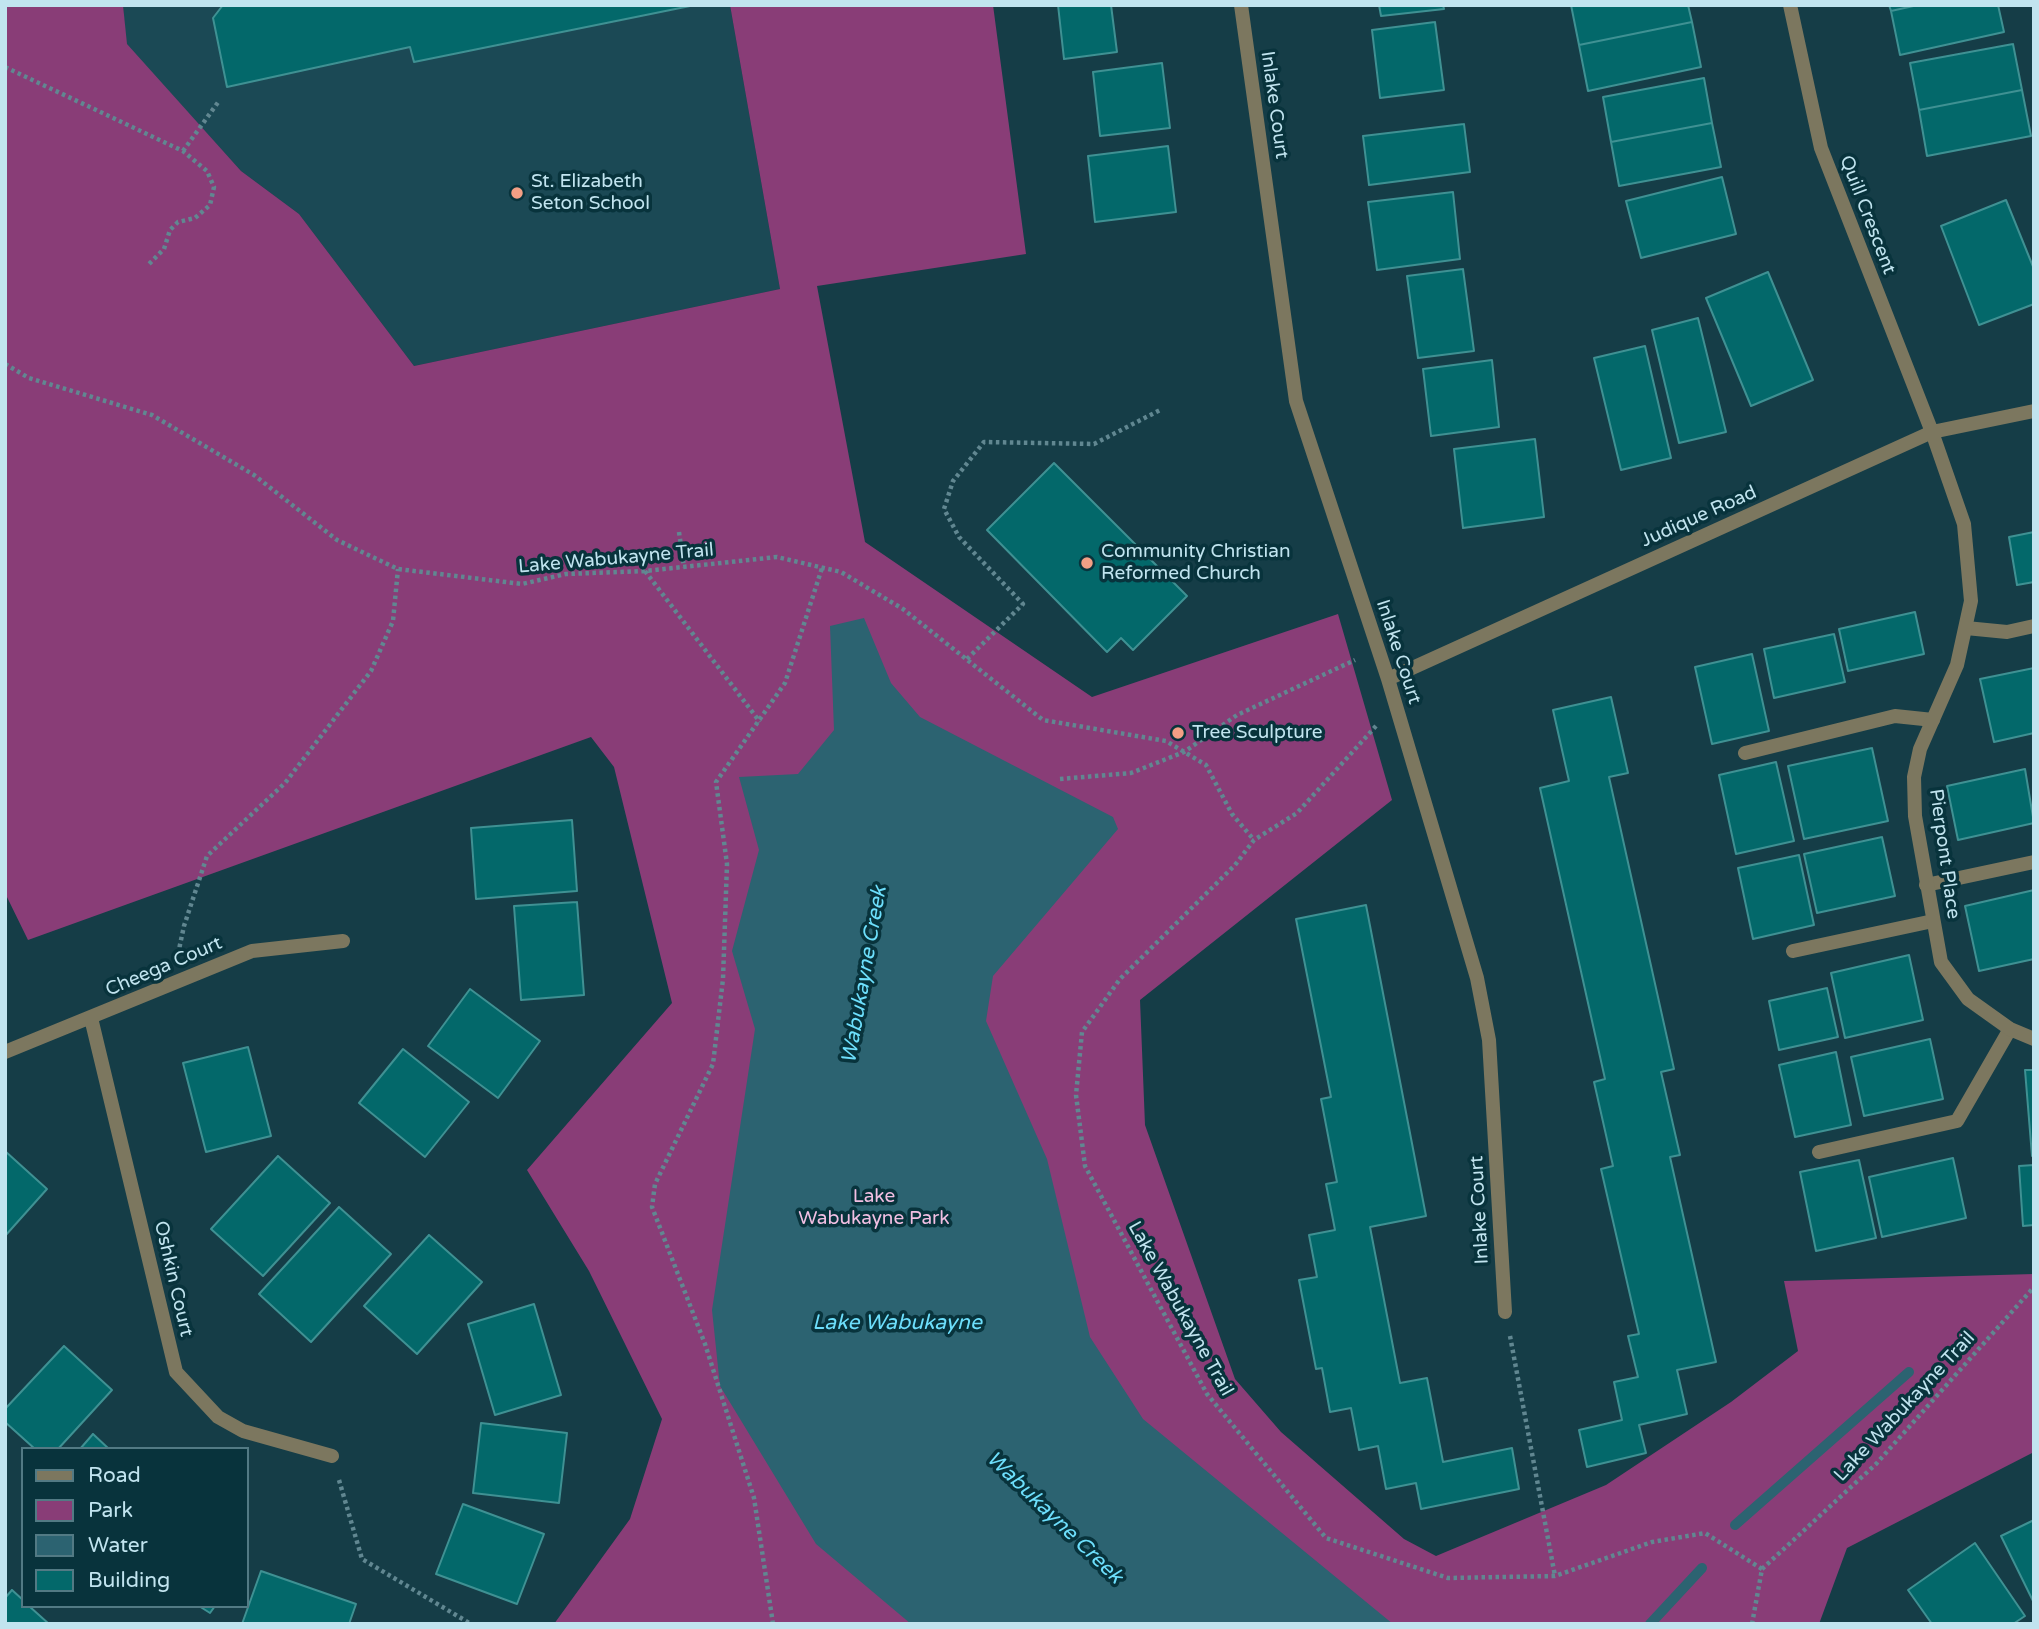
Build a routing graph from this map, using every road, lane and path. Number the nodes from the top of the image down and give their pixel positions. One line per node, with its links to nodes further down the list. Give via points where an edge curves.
1 (1241, 5): 18 (street, Inlake Court, via 1296,401)
2 (1790, 5): 10 (street, Quill Crescent, via 1821,148)
3 (5, 67): 5 (path)
4 (219, 101): 5 (path)
5 (183, 151): 6 (path, via 208,171 214,187 210,205 195,218 178,222 164,249)
6 (149, 264)
7 (5, 364): 14 (path, Lake Wabukayne Trail, via 29,378 152,415 254,475 337,540)
8 (1162, 410): 19 (path, via 1094,444 984,442 953,481 944,509 959,537 1023,604)
9 (2034, 411): 10 (street, Judique Road)
10 (1932, 432): 17 (street, Pierpont Place, via 1964,524 1971,601); 20 (street, Judique Road)
11 (679, 532): 12 (path)
12 (684, 567): 13 (path, Lake Wabukayne Trail, via 776,557); 15 (path, Lake Wabukayne Trail)
13 (822, 568): 19 (path, Lake Wabukayne Trail, via 841,572 903,609); 23 (path, via 785,683)
14 (398, 569): 15 (path, Lake Wabukayne Trail, via 522,584 566,574); 33 (path, via 393,621 371,671 285,783 207,856 184,926)
15 (645, 571): 23 (path)
16 (2034, 626): 17 (street, via 2007,632)
17 (1966, 628): 22 (street, Pierpont Place, via 1957,665)
18 (1378, 650): 20 (street, Inlake Court); 24 (path, via 1237,715)
19 (967, 659): 24 (path, Lake Wabukayne Trail, via 1043,720 1166,741)
20 (1388, 680): 21 (street, Inlake Court)
21 (1395, 705): 27 (path, Lake Wabukayne Trail, via 1297,813); 40 (street, Inlake Court, via 1477,978 1489,1040)
22 (1933, 720): 25 (street, via 1895,716); 29 (street, Pierpont Place, via 1914,778)
23 (760, 722): 45 (path, via 716,782 727,864 723,979 713,1063 655,1184 652,1207 705,1344 754,1497)
24 (1184, 752): 26 (path, via 1131,773); 27 (path, Lake Wabukayne Trail, via 1206,765 1232,814)
25 (1745, 753)
26 (1060, 779)
27 (1254, 840): 43 (path, Lake Wabukayne Trail, via 1120,979 1082,1032 1076,1095 1085,1166 1207,1394 1326,1538 1448,1578)
28 (2034, 862): 29 (street)
29 (1926, 885): 30 (street, Pierpont Place)
30 (1933, 920): 32 (street); 35 (street, Pierpont Place, via 1941,962 1955,982 1968,999)
31 (343, 941): 33 (street, Cheega Court, via 252,951)
32 (1793, 951)
33 (173, 984): 34 (street, Cheega Court)
34 (91, 1018): 37 (street, Cheega Court); 41 (street, Oshkin Court, via 176,1372 218,1417 243,1430)
35 (2010, 1029): 36 (street, Pierpont Place); 38 (street, via 1957,1121)
36 (2034, 1039)
37 (5, 1052)
38 (1819, 1152)
39 (2034, 1287): 42 (path, Lake Wabukayne Trail, via 1876,1464)
40 (1505, 1312): 43 (path)
41 (332, 1456): 44 (path, via 362,1559)
42 (1762, 1569): 43 (path, Lake Wabukayne Trail, via 1704,1533 1652,1542); 46 (path)
43 (1555, 1576)
44 (471, 1624)
45 (773, 1624)
46 (1752, 1624)

